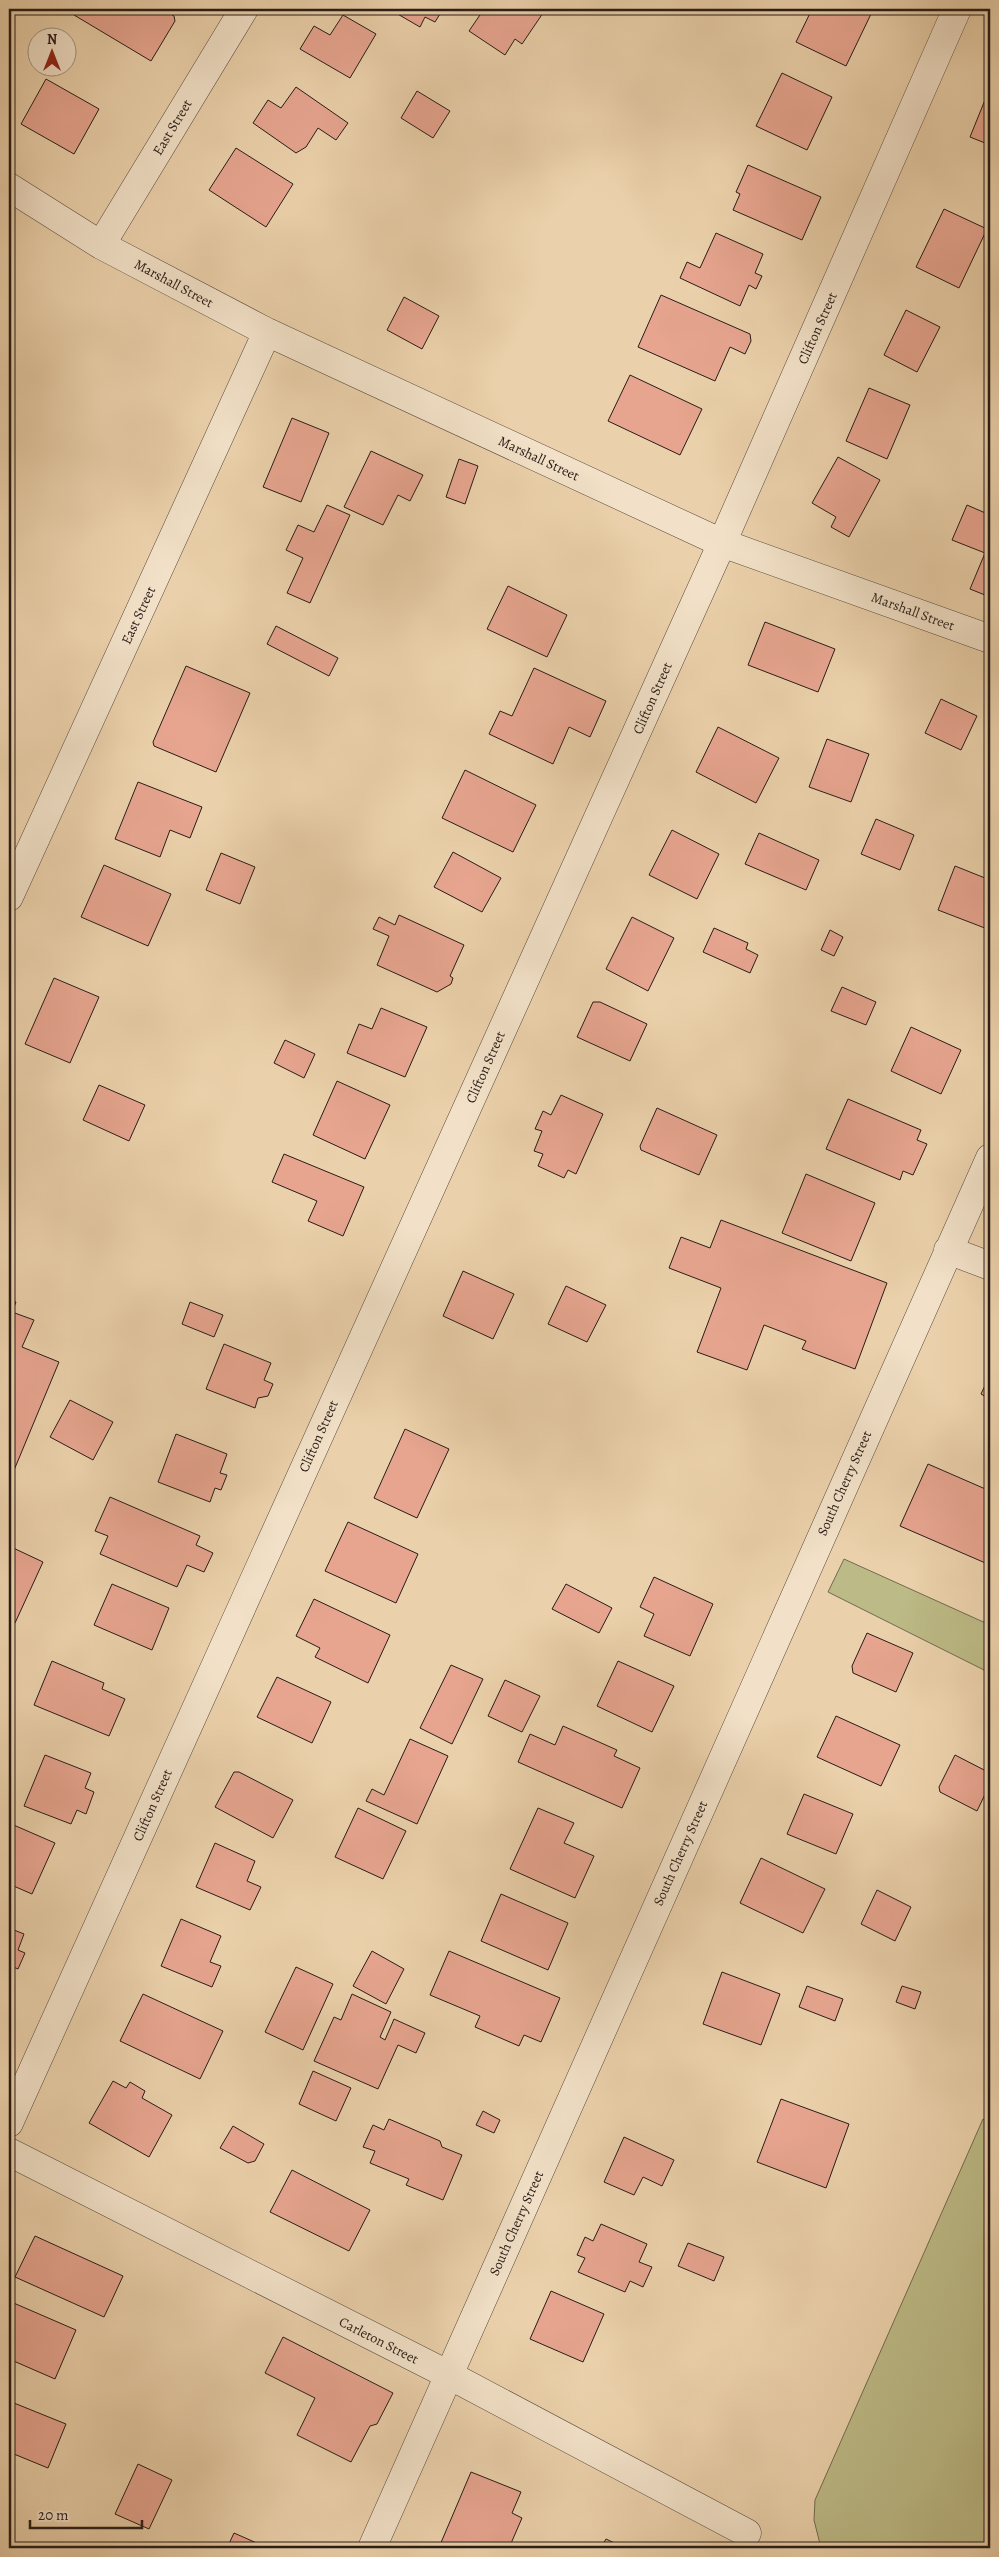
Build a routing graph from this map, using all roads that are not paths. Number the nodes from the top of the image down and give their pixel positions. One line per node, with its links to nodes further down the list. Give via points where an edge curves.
1 (244, 9): 4 (street, East Street)
2 (957, 9): 6 (street, Clifton Street)
3 (9, 187): 4 (street, Marshall Street)
4 (101, 245): 5 (street, Marshall Street)
5 (267, 332): 6 (street, Marshall Street); 8 (street, East Street)
6 (722, 543): 7 (street, Marshall Street); 12 (street, Clifton Street)
7 (990, 639)
8 (9, 897)
9 (990, 1158): 10 (street, South Cherry Street)
10 (948, 1250): 11 (street); 14 (street, South Cherry Street)
11 (990, 1266)
12 (9, 2123)
13 (9, 2152): 14 (street, Carleton Street)
14 (449, 2375): 15 (street, Carleton Street); 16 (street, South Cherry Street)
15 (747, 2532)
16 (372, 2548)

